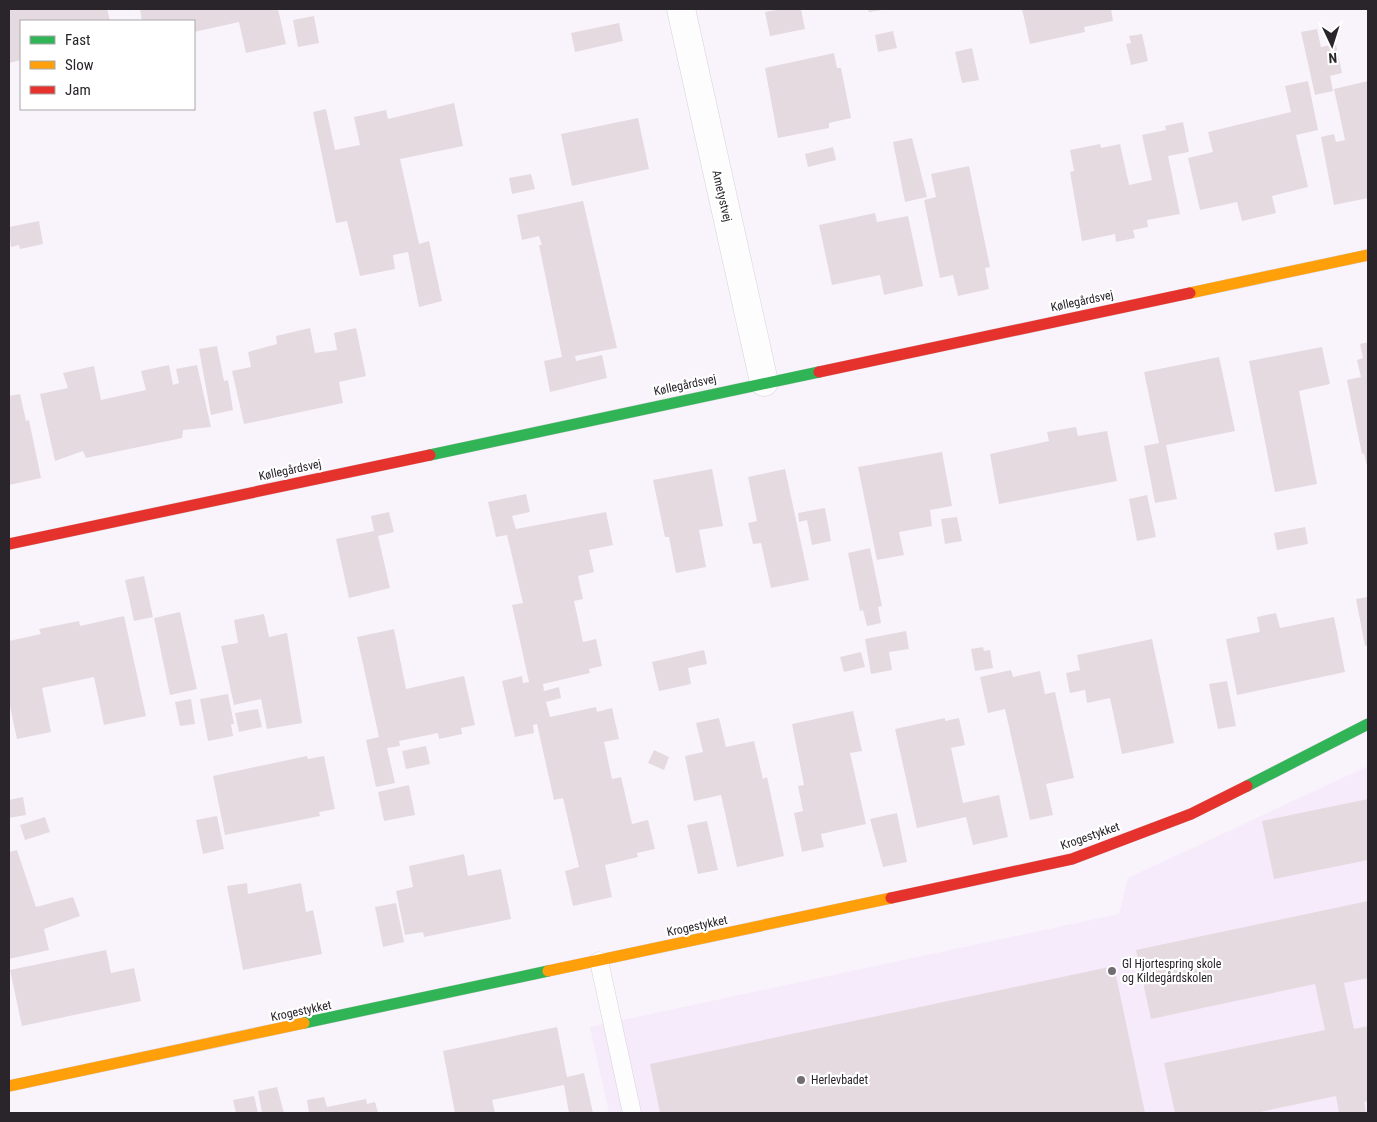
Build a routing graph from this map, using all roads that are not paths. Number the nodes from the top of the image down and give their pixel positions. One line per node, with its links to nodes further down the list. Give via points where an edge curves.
1 (681, 9): 3 (street, Ametystvej)
2 (1368, 254): 3 (street, Køllegårdsvej)
3 (764, 382): 4 (street, Køllegårdsvej)
4 (9, 544)
5 (1368, 724): 6 (street, Krogestykket, via 1191,814 1072,859)
6 (599, 961): 7 (street, Krogestykket); 8 (lane)
7 (9, 1086)
8 (632, 1113)

